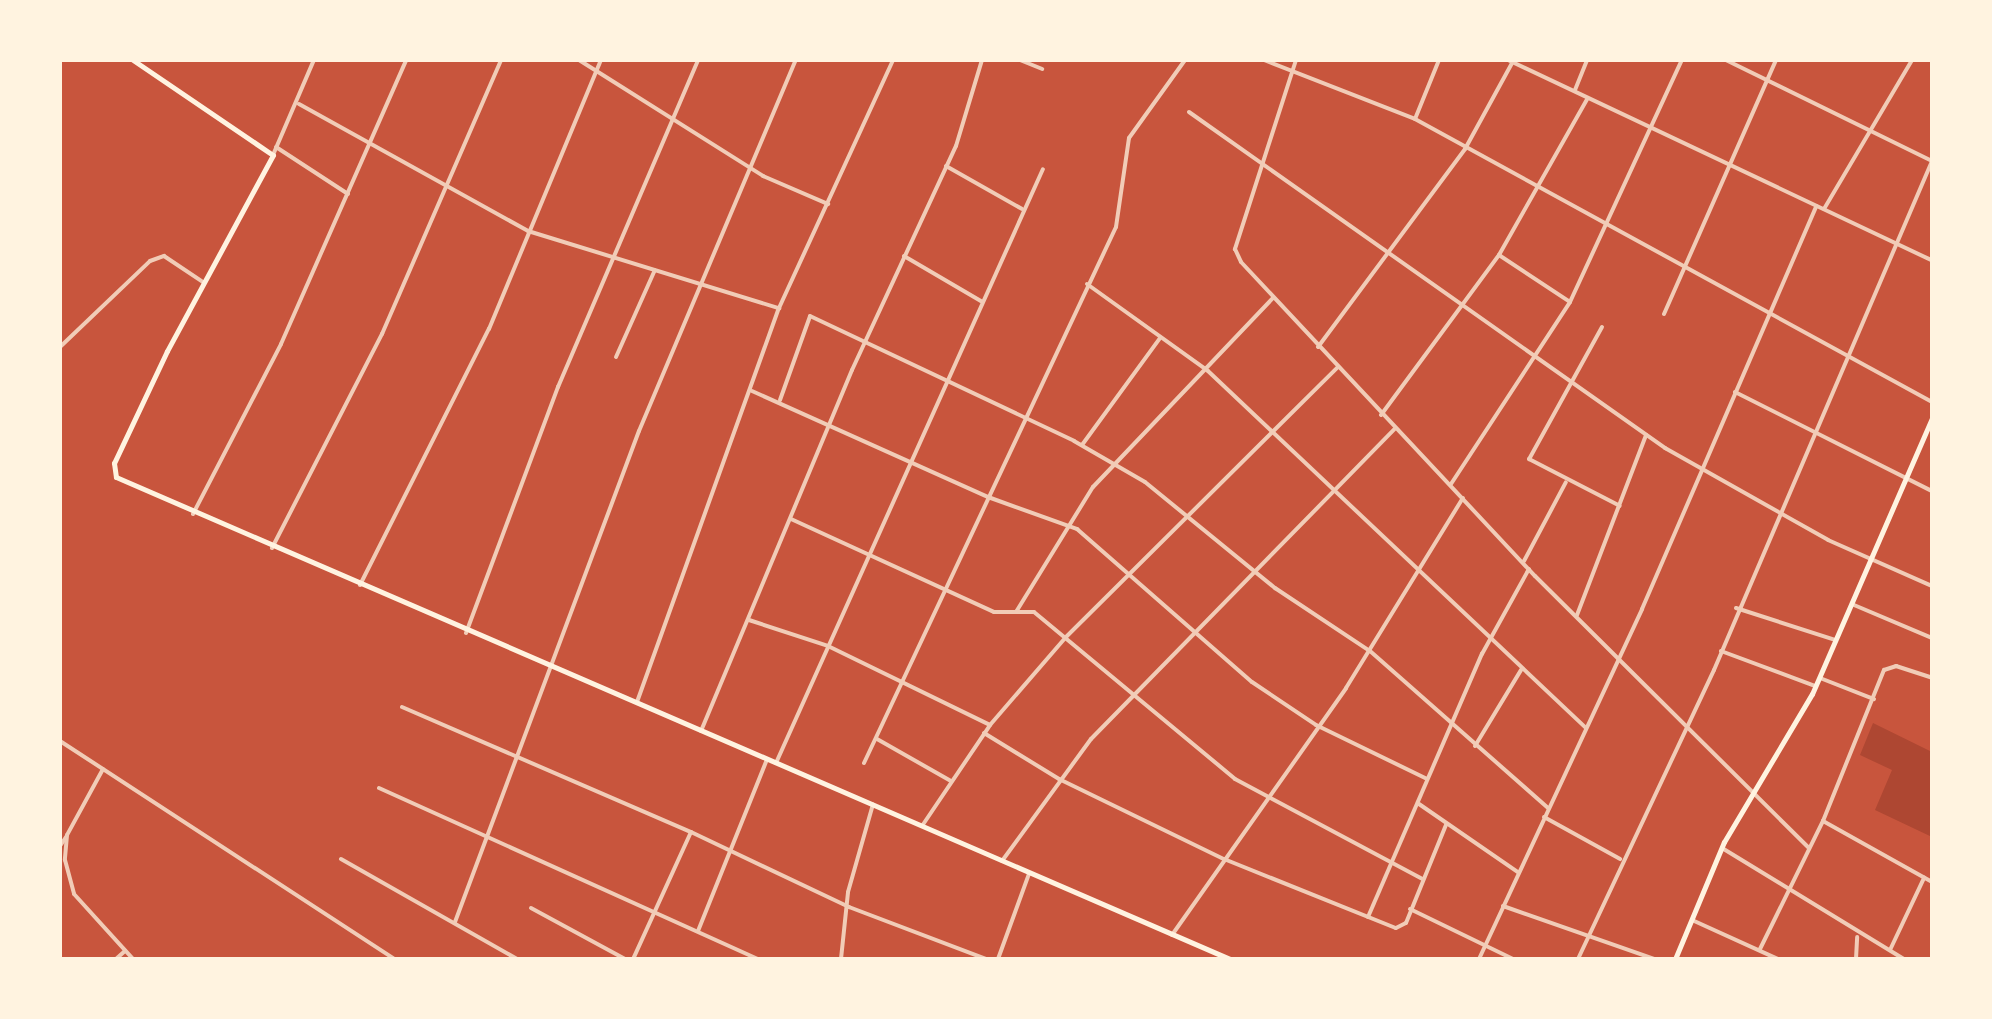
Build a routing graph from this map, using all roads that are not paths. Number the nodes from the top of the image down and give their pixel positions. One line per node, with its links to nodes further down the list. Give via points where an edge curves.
1 (133, 60): 37 (main road)
2 (314, 60): 28 (street)
3 (406, 60): 34 (street)
4 (501, 60): 43 (street)
5 (579, 60): 24 (street)
6 (601, 60): 24 (street)
7 (698, 60): 30 (street)
8 (796, 60): 41 (street)
9 (893, 60): 46 (street)
10 (982, 60): 40 (street)
11 (1020, 60): 22 (street)
12 (1185, 60): 61 (street, via 1129,138 1116,227)
13 (1264, 60): 23 (street)
14 (1296, 60): 23 (street)
15 (1439, 60): 31 (street)
16 (1587, 60): 26 (street)
17 (1682, 60): 32 (street)
18 (1726, 60): 25 (street)
19 (1776, 60): 25 (street)
20 (1912, 60): 33 (street)
21 (1511, 61): 26 (street); 36 (street)
22 (1042, 69)
23 (1292, 69): 31 (street); 38 (street)
24 (596, 71): 30 (street); 51 (street)
25 (1766, 82): 33 (street); 39 (street)
26 (1575, 90): 27 (street)
27 (1588, 98): 32 (street); 44 (street)
28 (299, 104): 34 (street); 35 (street)
29 (1189, 112): 38 (street)
30 (673, 116): 41 (street); 56 (street)
31 (1415, 119): 36 (street)
32 (1652, 130): 39 (street); 50 (street)
33 (1871, 131): 49 (street); 52 (street, via 1932,161)
34 (369, 141): 43 (street); 45 (street)
35 (276, 147): 37 (street); 45 (street)
36 (1465, 149): 44 (street); 53 (street)
37 (273, 155): 60 (main road)
38 (1261, 163): 53 (street); 63 (street, via 1235,249)
39 (1732, 165): 47 (street); 58 (street)
40 (946, 166): 48 (street); 55 (street)
41 (750, 168): 46 (street); 62 (street)
42 (1043, 169): 48 (street)
43 (450, 185): 51 (street); 111 (street)
44 (1543, 187): 50 (street); 54 (street)
45 (349, 195): 107 (street)
46 (828, 204): 66 (street)
47 (1816, 206): 49 (street); 68 (street)
48 (1022, 209): 64 (street)
49 (1824, 210): 52 (street)
50 (1609, 226): 58 (street); 65 (street)
51 (528, 231): 56 (street); 119 (street, via 475,357)
52 (1894, 243): 57 (street); 75 (street)
53 (1389, 254): 67 (street); 74 (street)
54 (1499, 255): 65 (street); 67 (street)
55 (904, 256): 64 (street); 72 (street)
56 (614, 259): 59 (street); 128 (street)
57 (1932, 260)
58 (1687, 266): 68 (street); 69 (street)
59 (655, 270): 62 (street); 76 (street)
60 (203, 282): 73 (street, via 164,256 150,261); 107 (main road, via 112,469)
61 (1087, 284): 71 (street); 87 (street)
62 (700, 285): 66 (street); 137 (street)
63 (1273, 299): 74 (street); 79 (street)
64 (982, 301): 80 (street)
65 (1570, 302): 77 (street)
66 (779, 308): 82 (street)
67 (1461, 308): 77 (street); 86 (street)
68 (1769, 313): 75 (street); 83 (street)
69 (1664, 314)
70 (1602, 327): 81 (street)
71 (1160, 337): 79 (street); 94 (street)
72 (865, 339): 80 (street); 84 (street, via 804,317); 89 (street)
73 (60, 347)
74 (1318, 347): 78 (street)
75 (1844, 354): 85 (street); 91 (street)
76 (616, 357)
77 (1535, 359): 81 (street); 100 (street)
78 (1337, 368): 86 (street); 92 (street)
79 (1208, 371): 92 (street); 96 (street)
80 (944, 381): 87 (street); 95 (street)
81 (1572, 385): 93 (street); 99 (street, via 1529,459)
82 (752, 391): 84 (street); 145 (street)
83 (1735, 392): 91 (street); 97 (street)
84 (780, 400): 89 (street)
85 (1932, 402)
86 (1381, 415): 90 (street)
87 (1026, 418): 94 (street); 103 (street)
88 (1932, 418): 98 (main road)
89 (832, 423): 95 (street); 109 (street)
90 (1395, 429): 100 (street); 102 (street)
91 (1812, 431): 98 (street); 106 (street)
92 (1272, 432): 102 (street); 108 (street)
93 (1646, 435): 97 (street); 105 (street)
94 (1082, 445): 96 (street)
95 (910, 459): 103 (street); 112 (street)
96 (1115, 464): 108 (street); 110 (street)
97 (1700, 470): 106 (street); 136 (street)
98 (1906, 479): 101 (street); 113 (main road)
99 (1566, 482): 105 (street); 114 (street)
100 (1451, 484): 104 (street)
101 (1932, 491)
102 (1334, 492): 116 (street); 117 (street)
103 (988, 497): 110 (street); 121 (street)
104 (1463, 498): 114 (street); 117 (street)
105 (1620, 506): 125 (street)
106 (1779, 512): 113 (street); 123 (street)
107 (193, 514): 111 (main road)
108 (1192, 517): 116 (street); 118 (street)
109 (791, 519): 112 (street); 126 (street)
110 (1066, 525): 118 (street); 124 (street)
111 (272, 548): 119 (main road)
112 (871, 550): 121 (street); 133 (street)
113 (1873, 558): 120 (street); 122 (main road)
114 (1523, 562): 115 (street)
115 (1529, 569): 125 (street); 131 (street)
116 (1256, 571): 127 (street); 134 (street)
117 (1418, 573): 131 (street); 134 (street)
118 (1132, 574): 127 (street); 129 (street)
119 (360, 585): 128 (main road)
120 (1932, 586)
121 (948, 589): 124 (street); 141 (street)
122 (1854, 605): 130 (street); 132 (main road)
123 (1736, 608): 132 (street); 135 (street)
124 (1014, 614): 129 (street, via 1034,612)
125 (1576, 615): 136 (street)
126 (749, 620): 133 (street); 152 (street)
127 (1195, 632): 143 (street); 150 (street)
128 (466, 633): 137 (main road)
129 (1066, 637): 143 (street); 149 (street)
130 (1932, 638)
131 (1490, 640): 138 (street); 148 (street)
132 (1835, 640): 139 (main road)
133 (828, 646): 141 (street); 159 (street)
134 (1370, 651): 148 (street); 150 (street)
135 (1721, 651): 142 (street); 147 (street)
136 (1621, 656): 147 (street); 151 (street)
137 (552, 669): 145 (main road); 157 (street)
138 (1521, 670): 151 (street); 156 (street)
139 (1817, 678): 142 (main road); 144 (street)
140 (1932, 678): 144 (street, via 1888,665)
141 (905, 684): 149 (street); 154 (street)
142 (1815, 686): 166 (main road)
143 (1134, 697): 162 (street); 167 (street)
144 (1874, 699): 172 (street)
145 (636, 704): 152 (main road)
146 (402, 707): 157 (street)
147 (1686, 721): 166 (street); 184 (street)
148 (1455, 724): 156 (street); 163 (street)
149 (990, 725): 153 (street)
150 (1316, 725): 163 (street); 167 (street)
151 (1585, 727): 170 (street)
152 (701, 731): 158 (main road)
153 (984, 733): 162 (street); 164 (street)
154 (877, 739): 160 (street); 164 (street)
155 (60, 741): 161 (street)
156 (1475, 746): 170 (street)
157 (516, 758): 175 (street); 177 (street)
158 (767, 759): 159 (main road); 181 (street)
159 (776, 763): 168 (main road)
160 (864, 763)
161 (103, 769): 176 (street); 212 (street)
162 (1059, 779): 183 (street); 185 (street)
163 (1427, 779): 169 (street)
164 (951, 782): 174 (street)
165 (379, 788): 177 (street)
166 (1755, 798): 179 (street); 180 (main road)
167 (1265, 799): 183 (street); 186 (street)
168 (873, 804): 174 (main road); 194 (street)
169 (1419, 804): 173 (street); 186 (street)
170 (1548, 808): 171 (street)
171 (1544, 817): 184 (street); 187 (street)
172 (1823, 821): 179 (street); 189 (street)
173 (1446, 825): 187 (street); 190 (street)
174 (922, 826): 185 (main road)
175 (691, 832): 181 (street); 197 (street)
176 (67, 835): 178 (street); 208 (street, via 74,894)
177 (484, 840): 197 (street); 200 (street)
178 (60, 846)
179 (1808, 847): 192 (street)
180 (1722, 848): 192 (street); 199 (main road)
181 (730, 853): 194 (street); 201 (street)
182 (341, 859): 200 (street)
183 (1224, 859): 198 (street); 202 (street)
184 (1620, 859): 203 (street)
185 (1002, 862): 188 (main road)
186 (1393, 864): 190 (street); 198 (street)
187 (1519, 873): 193 (street)
188 (1029, 874): 202 (main road); 220 (street)
189 (1924, 878): 191 (street); 207 (street)
190 (1422, 879): 196 (street)
191 (1932, 882)
192 (1786, 888): 204 (street); 206 (street)
193 (1503, 906): 203 (street); 205 (street)
194 (849, 907): 218 (street); 219 (street)
195 (531, 908): 214 (street)
196 (1410, 909): 198 (street, via 1402,928); 205 (street)
197 (657, 917): 201 (street); 215 (street)
198 (1368, 917)
199 (1690, 919): 206 (street); 226 (main road)
200 (455, 922): 213 (street)
201 (698, 931): 209 (street)
202 (1172, 935): 221 (main road)
203 (1587, 937): 224 (street); 225 (street)
204 (1857, 937): 207 (street); 228 (street)
205 (1484, 949): 222 (street); 223 (street)
206 (1760, 949): 227 (street)
207 (1890, 950): 229 (street)
208 (125, 951): 210 (street); 211 (street)
209 (743, 953): 216 (street); 217 (street)
210 (116, 959)
211 (133, 959)
212 (394, 959)
213 (517, 959)
214 (625, 959)
215 (633, 959)
216 (740, 959)
217 (757, 959)
218 (841, 959)
219 (986, 959)
220 (998, 959)
221 (1230, 959)
222 (1479, 959)
223 (1513, 959)
224 (1578, 959)
225 (1654, 959)
226 (1675, 959)
227 (1778, 959)
228 (1856, 959)
229 (1904, 959)

